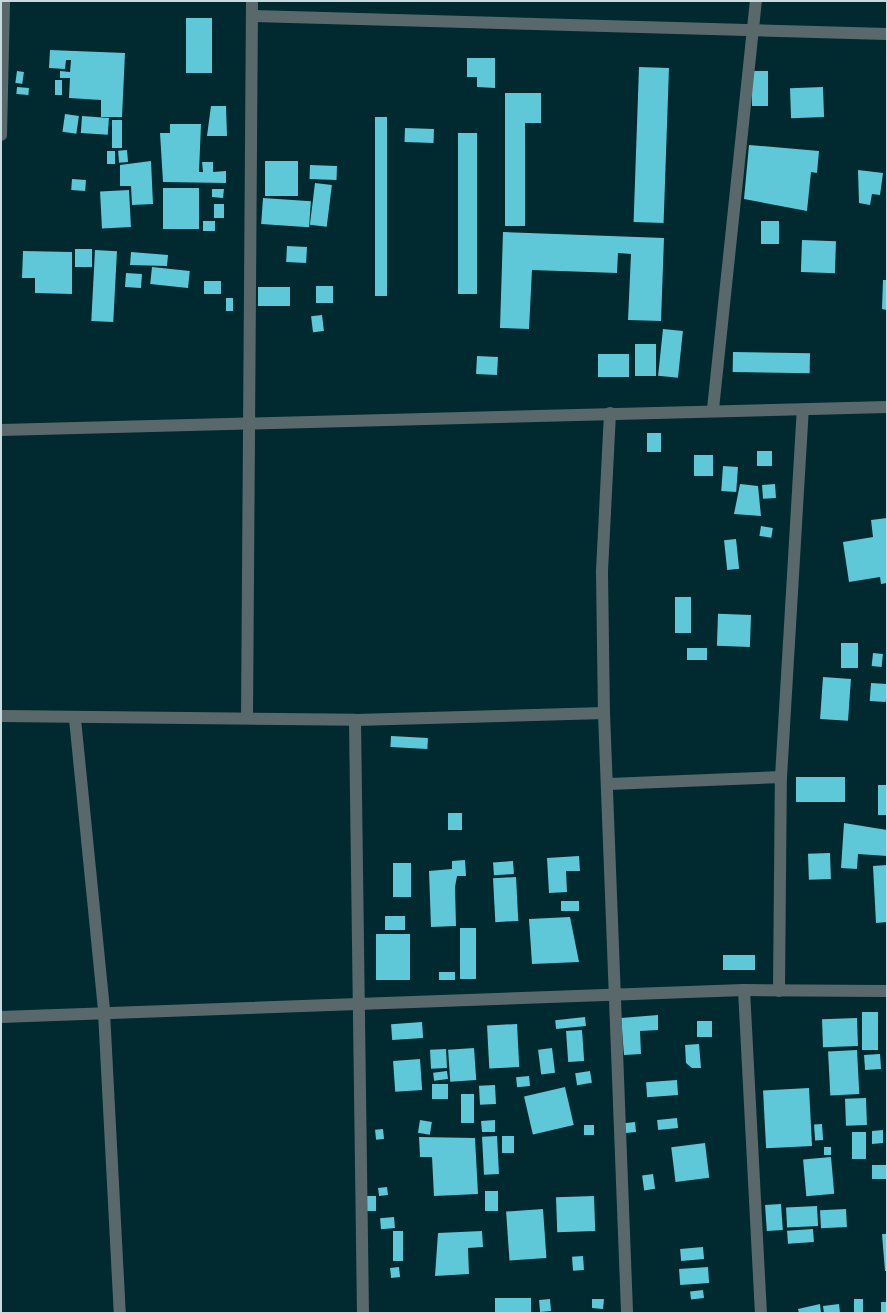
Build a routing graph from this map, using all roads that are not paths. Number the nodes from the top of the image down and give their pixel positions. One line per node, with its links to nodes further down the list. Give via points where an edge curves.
1 (4, 1): 7 (street)
2 (252, 1): 4 (street)
3 (756, 1): 5 (street)
4 (252, 16): 5 (street); 12 (street)
5 (756, 32): 6 (street); 9 (street)
6 (887, 34)
7 (1, 135)
8 (887, 407): 10 (street)
9 (713, 409): 10 (street); 11 (street)
10 (803, 410): 19 (street)
11 (610, 413): 12 (street); 14 (street, via 602,573)
12 (247, 422): 13 (street); 16 (street)
13 (1, 430)
14 (604, 713): 18 (street); 20 (street)
15 (1, 716): 17 (street)
16 (247, 718): 17 (street); 18 (street)
17 (75, 719): 26 (street)
18 (355, 720): 25 (street)
19 (780, 777): 20 (street); 22 (street)
20 (608, 784): 24 (street)
21 (744, 990): 22 (street); 24 (street); 31 (street)
22 (779, 991): 23 (street)
23 (887, 991)
24 (614, 996): 25 (street); 30 (street)
25 (356, 1007): 26 (street); 29 (street)
26 (104, 1012): 27 (street); 28 (street)
27 (1, 1017)
28 (120, 1313)
29 (363, 1313)
30 (627, 1313)
31 (761, 1313)

